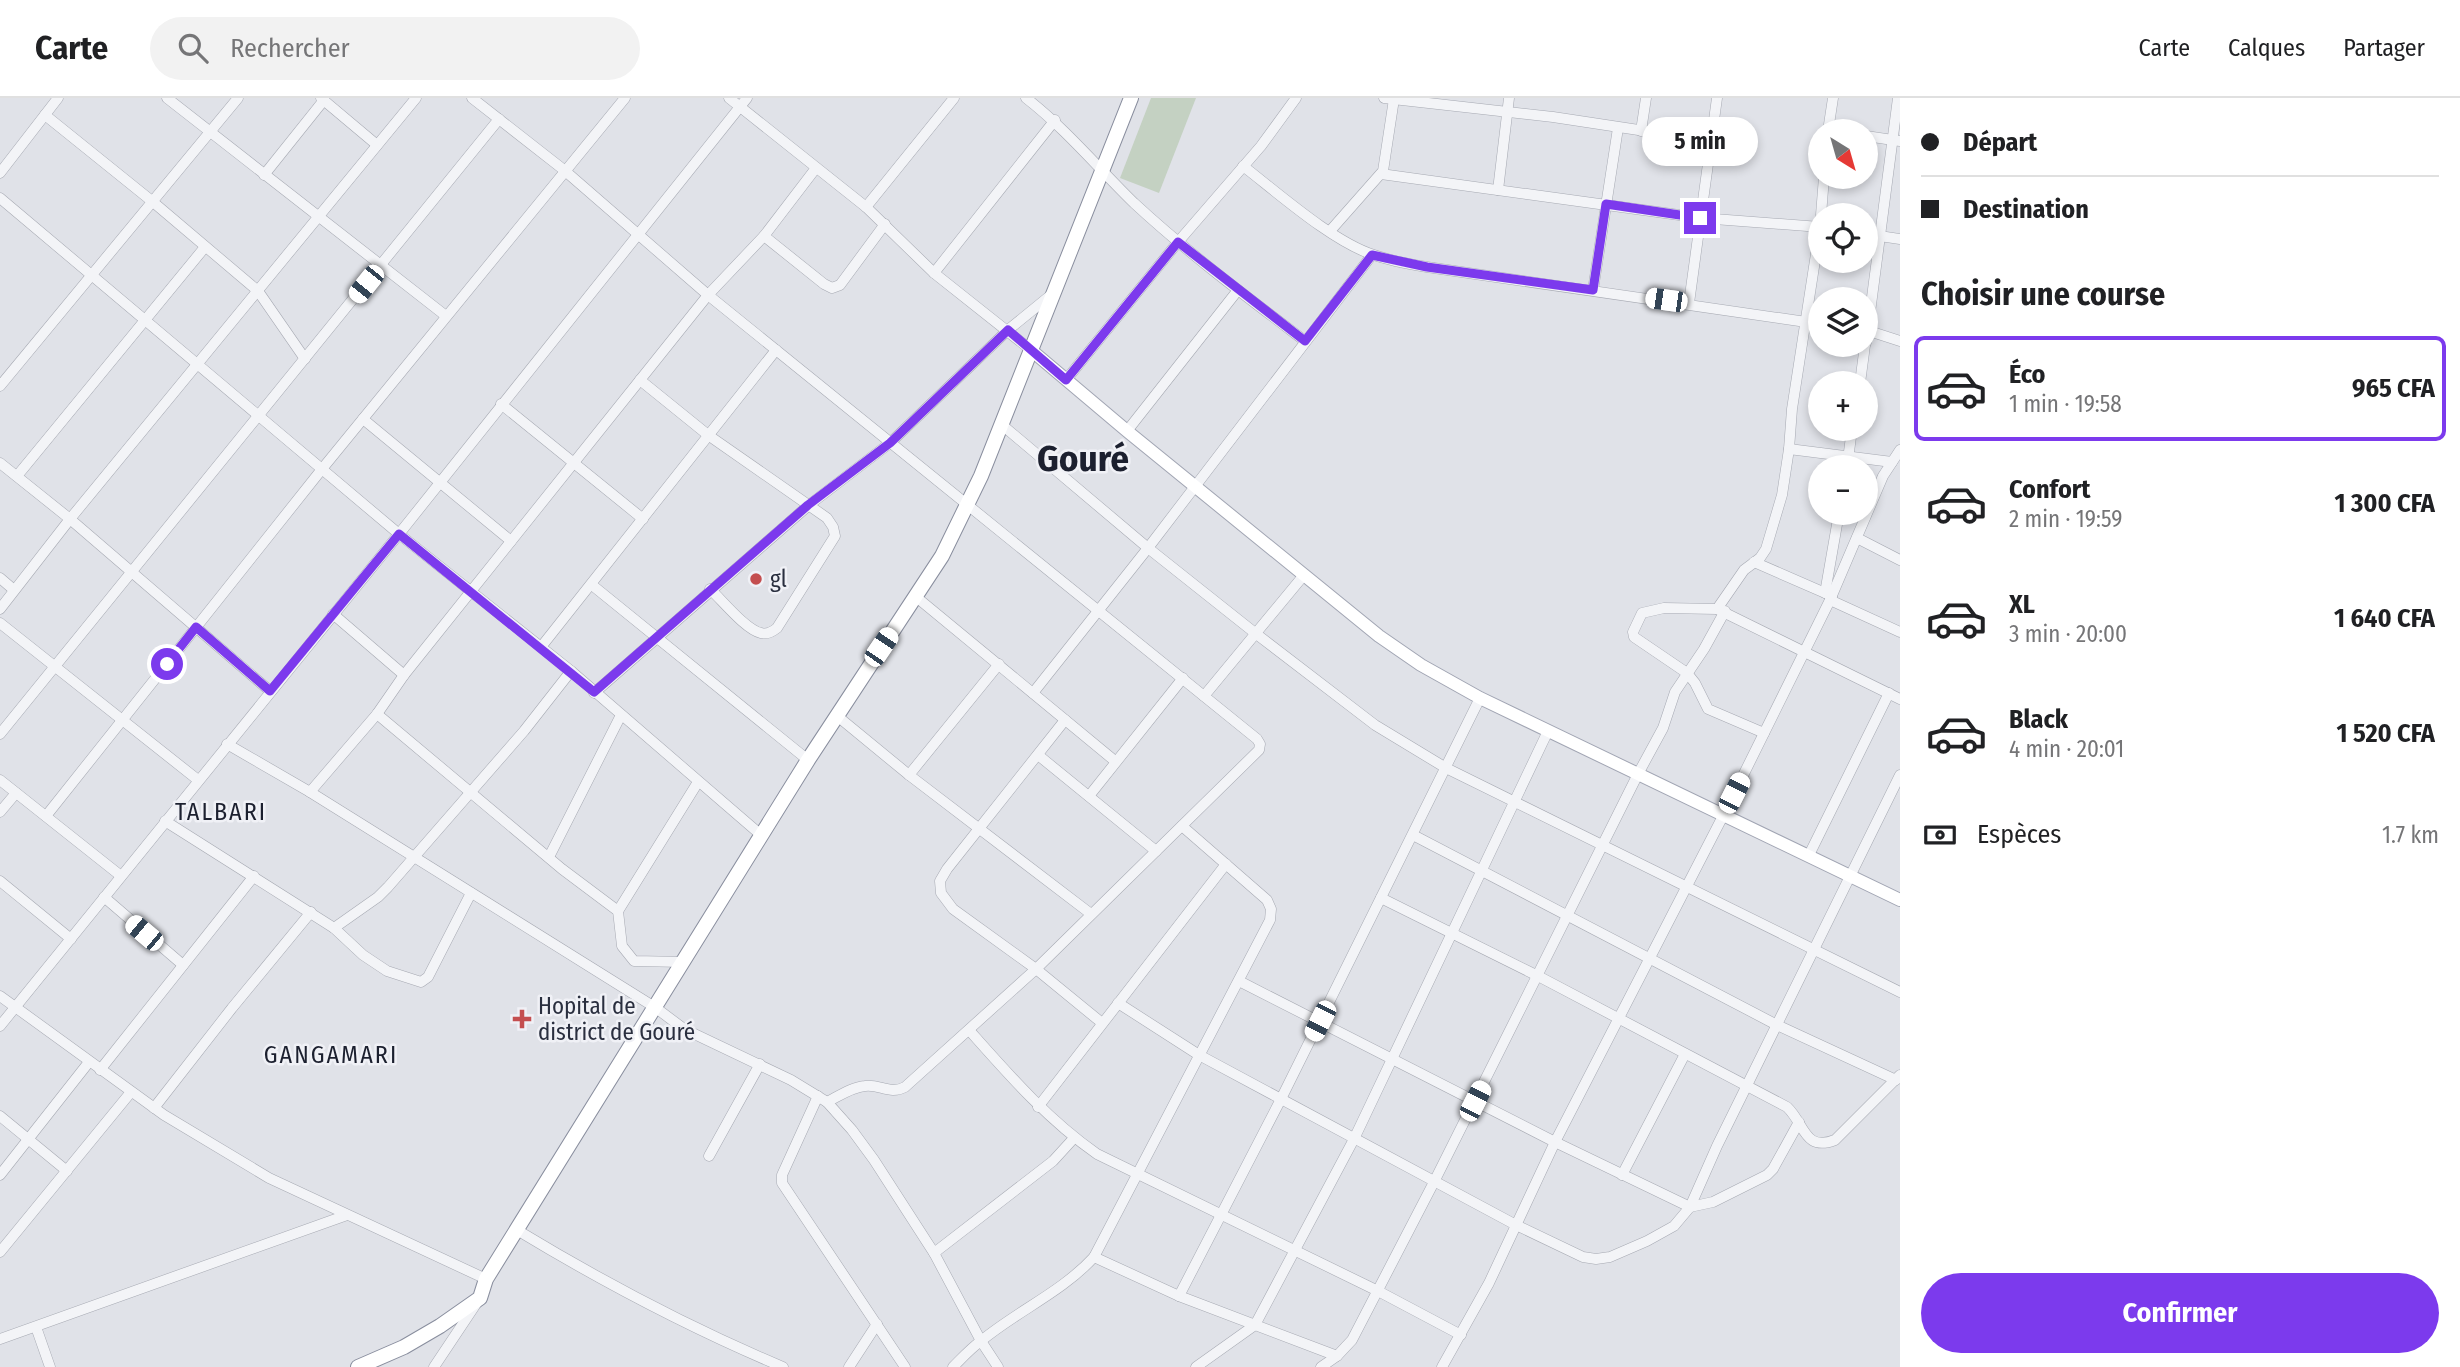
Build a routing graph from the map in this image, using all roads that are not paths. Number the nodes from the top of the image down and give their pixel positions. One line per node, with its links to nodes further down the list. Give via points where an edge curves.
1 (58, 98): 21 (street)
2 (167, 98): 27 (street)
3 (238, 98): 27 (street)
4 (416, 98): 31 (street)
5 (472, 98): 22 (street)
6 (625, 98): 34 (street)
7 (729, 98): 19 (street)
8 (954, 98): 43 (street)
9 (1026, 98): 24 (street)
10 (1131, 98): 35 (highway)
11 (1296, 98): 32 (street)
12 (1509, 98): 20 (street)
13 (1646, 98): 26 (street)
14 (1717, 98): 29 (street)
15 (1833, 98): 23 (street)
16 (1898, 98): 30 (street)
17 (322, 99): 31 (street); 38 (street)
18 (1389, 99): 20 (street); 37 (street)
19 (743, 102): 33 (street); 49 (street)
20 (1508, 112): 25 (street); 39 (street)
21 (45, 115): 36 (street); 41 (street)
22 (499, 119): 34 (street); 57 (street)
23 (1830, 119)
24 (1055, 120): 35 (street); 58 (street)
25 (1618, 128): 26 (street); 42 (street)
26 (1641, 131): 29 (street)
27 (210, 133): 38 (street); 41 (street)
28 (1878, 138): 30 (street)
29 (1711, 141): 45 (street)
30 (1896, 141): 52 (street)
31 (377, 145): 44 (street)
32 (1243, 166): 48 (street); 54 (street)
33 (816, 168): 43 (street); 50 (street)
34 (564, 170): 49 (street); 68 (street)
35 (1102, 172): 54 (street); 65 (highway)
36 (0, 173)
37 (1381, 174): 39 (street); 48 (street)
38 (264, 175): 44 (street)
39 (1497, 190): 42 (street)
40 (0, 198): 60 (street)
41 (153, 202): 55 (street); 60 (street)
42 (1606, 204): 45 (street); 63 (street)
43 (866, 206): 46 (street)
44 (318, 217): 57 (street); 64 (street)
45 (1700, 218): 47 (street); 67 (street)
46 (886, 224): 50 (street, via 840,285 832,288); 58 (street)
47 (1808, 227)
48 (1330, 231): 56 (street)
49 (638, 234): 66 (street); 83 (street)
50 (764, 236): 66 (street)
51 (1878, 236): 52 (street)
52 (1881, 237): 53 (street); 61 (street)
53 (1900, 239)
54 (1178, 242): 62 (street); 81 (street)
55 (205, 247): 64 (street); 69 (street)
56 (1372, 255): 63 (street); 74 (street)
57 (381, 265): 68 (street); 78 (street)
58 (934, 273): 72 (street)
59 (1813, 273): 70 (street)
60 (93, 274): 69 (street); 82 (street)
61 (1873, 287)
62 (1237, 290): 74 (street); 87 (street)
63 (1593, 290): 67 (street)
64 (258, 291): 78 (street); 79 (street)
65 (1054, 292): 72 (street); 77 (highway)
66 (708, 295): 76 (street); 80 (street)
67 (1689, 303): 70 (street)
68 (446, 316): 85 (street)
69 (145, 318): 79 (street); 97 (street)
70 (1805, 322): 71 (street); 90 (street)
71 (1808, 322)
72 (1008, 330): 77 (street); 89 (street)
73 (1878, 334): 75 (street)
74 (1305, 341): 99 (street)
75 (1900, 341)
76 (776, 350): 88 (street); 89 (street)
77 (1031, 350): 81 (main road); 86 (highway)
78 (305, 359): 84 (street)
79 (199, 365): 84 (street); 102 (street)
80 (640, 380): 88 (street); 95 (street)
81 (1066, 380): 87 (main road)
82 (0, 386)
83 (501, 404): 95 (street); 98 (street)
84 (259, 415): 96 (street); 111 (street)
85 (363, 419): 96 (street); 98 (street)
86 (1001, 424): 100 (highway); 108 (street, via 1052,474)
87 (1126, 430): 99 (main road)
88 (708, 435): 101 (street); 103 (street)
89 (890, 443): 100 (street); 101 (street)
90 (1789, 449): 91 (street); 110 (street, via 1766,549)
91 (1840, 455)
92 (1878, 456): 93 (street)
93 (1897, 456): 106 (street, via 1883,476)
94 (0, 463): 97 (street)
95 (573, 464): 103 (street); 107 (street)
96 (322, 469): 105 (street); 125 (street)
97 (17, 477): 102 (street)
98 (439, 483): 105 (street); 107 (street)
99 (1195, 485): 108 (street); 112 (main road)
100 (968, 504): 118 (highway); 121 (street)
101 (808, 505): 115 (street); 115 (street, via 827,518 835,536 777,628 762,634)
102 (70, 519): 111 (street); 116 (street)
103 (643, 519): 114 (street)
104 (1838, 525): 119 (street)
105 (399, 534): 117 (street); 123 (street)
106 (1857, 538): 109 (street); 119 (street)
107 (511, 541): 117 (street)
108 (1148, 548): 121 (street); 127 (street)
109 (1900, 560)
110 (1754, 562): 119 (street); 122 (street, via 1744,570)
111 (131, 571): 125 (street); 132 (street)
112 (1304, 575): 127 (street); 142 (main road, via 1420,665)
113 (0, 578): 116 (street)
114 (592, 585): 128 (street); 129 (street)
115 (710, 589): 128 (street)
116 (14, 590): 120 (street)
117 (471, 591): 129 (street); 135 (street)
118 (915, 596): 131 (street); 146 (highway)
119 (1829, 596): 126 (street); 130 (street)
120 (0, 609)
121 (1099, 610): 136 (street); 139 (street)
122 (1721, 610): 130 (street); 134 (street, via 1704,649); 134 (street, via 1642,613 1634,637)
123 (333, 614): 135 (street); 137 (street)
124 (0, 623): 132 (street)
125 (196, 627): 137 (street); 147 (street)
126 (1900, 632)
127 (1255, 633): 141 (street); 156 (street, via 1375,725)
128 (655, 637): 138 (street); 154 (street)
129 (541, 647): 133 (street)
130 (1805, 651): 140 (street); 150 (street)
131 (999, 664): 139 (street); 158 (street)
132 (54, 665): 147 (street); 151 (street)
133 (570, 671): 138 (street); 163 (street)
134 (1687, 673): 150 (street, via 1708,709); 157 (street)
135 (404, 676): 144 (street)
136 (1183, 678): 141 (street); 155 (street)
137 (270, 691): 152 (street)
138 (594, 692): 145 (street)
139 (1033, 693): 148 (street)
140 (1889, 693): 143 (street); 178 (street)
141 (1204, 696): 172 (street, via 1257,739 1259,750)
142 (1480, 698): 149 (main road); 156 (street)
143 (1900, 699)
144 (377, 714): 163 (street); 164 (street)
145 (621, 715): 162 (street); 180 (street)
146 (836, 715): 154 (highway); 158 (street)
147 (123, 719): 161 (street); 170 (street)
148 (1065, 720): 153 (street); 155 (street)
149 (1548, 731): 157 (main road); 167 (street)
150 (1764, 733): 169 (street)
151 (0, 734)
152 (227, 744): 161 (street); 164 (street)
153 (1038, 755): 166 (street); 173 (street)
154 (808, 760): 174 (highway)
155 (1115, 761): 166 (street)
156 (1446, 768): 167 (street); 175 (street)
157 (1638, 774): 169 (main road); 176 (street)
158 (909, 775): 173 (street)
159 (1900, 775): 183 (street)
160 (0, 780): 165 (street)
161 (198, 780): 171 (street)
162 (698, 782): 174 (street); 192 (street)
163 (471, 791): 179 (street); 180 (street)
164 (310, 792): 179 (street)
165 (16, 793): 168 (street); 170 (street)
166 (1089, 796): 177 (street)
167 (1515, 803): 176 (street); 182 (street)
168 (0, 812)
169 (1724, 814): 178 (main road); 187 (street)
170 (46, 816): 184 (street)
171 (165, 821): 184 (street); 185 (street)
172 (1182, 826): 177 (street); 181 (street)
173 (979, 829): 194 (street); 203 (street, via 947,869 940,881 941,893 953,909)
174 (761, 835): 201 (highway)
175 (1413, 835): 182 (street); 190 (street)
176 (1604, 845): 187 (street); 195 (street)
177 (1156, 851): 194 (street)
178 (1809, 855): 183 (main road)
179 (413, 856): 188 (street); 196 (street, via 378,897)
180 (549, 857): 192 (street)
181 (1226, 863): 205 (street, via 1268,900 1271,909 1270,920); 208 (street)
182 (1482, 871): 195 (street); 197 (street)
183 (1850, 874): 191 (main road); 199 (street)
184 (121, 876): 189 (street)
185 (254, 876): 193 (street); 202 (street)
186 (0, 881): 198 (street)
187 (1686, 886): 199 (street); 200 (street)
188 (471, 893): 196 (street, via 428,977 421,982 387,971); 210 (street)
189 (104, 897): 198 (street); 202 (street)
190 (1381, 898): 197 (street); 212 (street)
191 (1900, 900)
192 (618, 911): 201 (street, via 622,946 634,961)
193 (311, 912): 196 (street); 230 (street)
194 (1091, 915): 203 (street)
195 (1568, 916): 200 (street); 204 (street)
196 (334, 928)
197 (1453, 933): 204 (street); 219 (street)
198 (71, 939): 209 (street)
199 (1814, 949): 206 (street); 214 (street)
200 (1648, 959): 211 (street); 214 (street)
201 (684, 962): 210 (highway)
202 (183, 965): 222 (street)
203 (1035, 969): 213 (street); 216 (street)
204 (1538, 976): 211 (street); 228 (street)
205 (1238, 981): 212 (street); 218 (street)
206 (1900, 992)
207 (0, 996): 209 (street)
208 (1118, 1003): 213 (street); 218 (street)
209 (15, 1008): 215 (street); 220 (street)
210 (656, 1008): 221 (street, via 684,1029); 247 (highway)
211 (1617, 1018): 217 (street); 236 (street)
212 (1320, 1021): 219 (street); 227 (street)
213 (1102, 1023): 229 (street)
214 (1777, 1024): 223 (street); 224 (street)
215 (0, 1026)
216 (969, 1030): 226 (street, via 898,1091 862,1086); 229 (street)
217 (1685, 1054): 224 (street); 241 (street)
218 (1199, 1055): 227 (street); 239 (street)
219 (1392, 1059): 228 (street); 235 (street)
220 (89, 1062): 222 (street); 234 (street)
221 (760, 1064): 226 (street); 237 (street)
222 (100, 1070): 225 (street)
223 (1898, 1077): 232 (street, via 1835,1140 1814,1142)
224 (1747, 1086): 232 (street, via 1787,1107); 243 (street)
225 (131, 1092): 230 (street); 238 (street)
226 (823, 1099): 250 (street, via 874,1160); 256 (street, via 782,1182)
227 (1281, 1099): 235 (street); 244 (street)
228 (1475, 1101): 236 (street); 242 (street)
229 (1038, 1107): 233 (street)
230 (154, 1108): 245 (street, via 269,1178)
231 (0, 1116): 234 (street)
232 (1799, 1122): 243 (street, via 1767,1175 1713,1202)
233 (1074, 1138): 239 (street); 250 (street, via 1052,1161)
234 (28, 1139): 238 (street); 240 (street)
235 (1354, 1139): 242 (street); 248 (street)
236 (1555, 1142): 241 (street); 246 (street)
237 (709, 1156)
238 (67, 1171): 249 (street)
239 (1137, 1174): 244 (street); 251 (street)
240 (0, 1175)
241 (1622, 1175): 243 (street)
242 (1434, 1182): 246 (street); 253 (street)
243 (1690, 1207): 246 (street, via 1674,1226 1610,1258 1583,1257)
244 (1221, 1214): 248 (street); 254 (street)
245 (347, 1215): 252 (street); 258 (street)
246 (1516, 1225): 259 (street)
247 (517, 1230): 252 (highway); 266 (street, via 587,1273 709,1336)
248 (1295, 1250): 253 (street); 257 (street)
249 (0, 1252)
250 (933, 1253): 261 (street)
251 (1094, 1257): 254 (street); 261 (street)
252 (486, 1279): 255 (highway)
253 (1378, 1291): 259 (street); 262 (street, via 1352,1340)
254 (1179, 1296): 257 (street)
255 (480, 1298): 264 (highway, via 404,1347); 265 (street)
256 (877, 1324): 267 (street); 268 (street)
257 (1255, 1325): 262 (street); 271 (street)
258 (36, 1327): 260 (street); 263 (street)
259 (1461, 1335): 273 (street)
260 (0, 1339)
261 (981, 1340): 269 (street); 270 (street)
262 (1337, 1356): 272 (street)
263 (50, 1367)
264 (358, 1367)
265 (434, 1367)
266 (783, 1367)
267 (849, 1367)
268 (905, 1367)
269 (953, 1367)
270 (998, 1367)
271 (1196, 1367)
272 (1321, 1367)
273 (1441, 1367)

